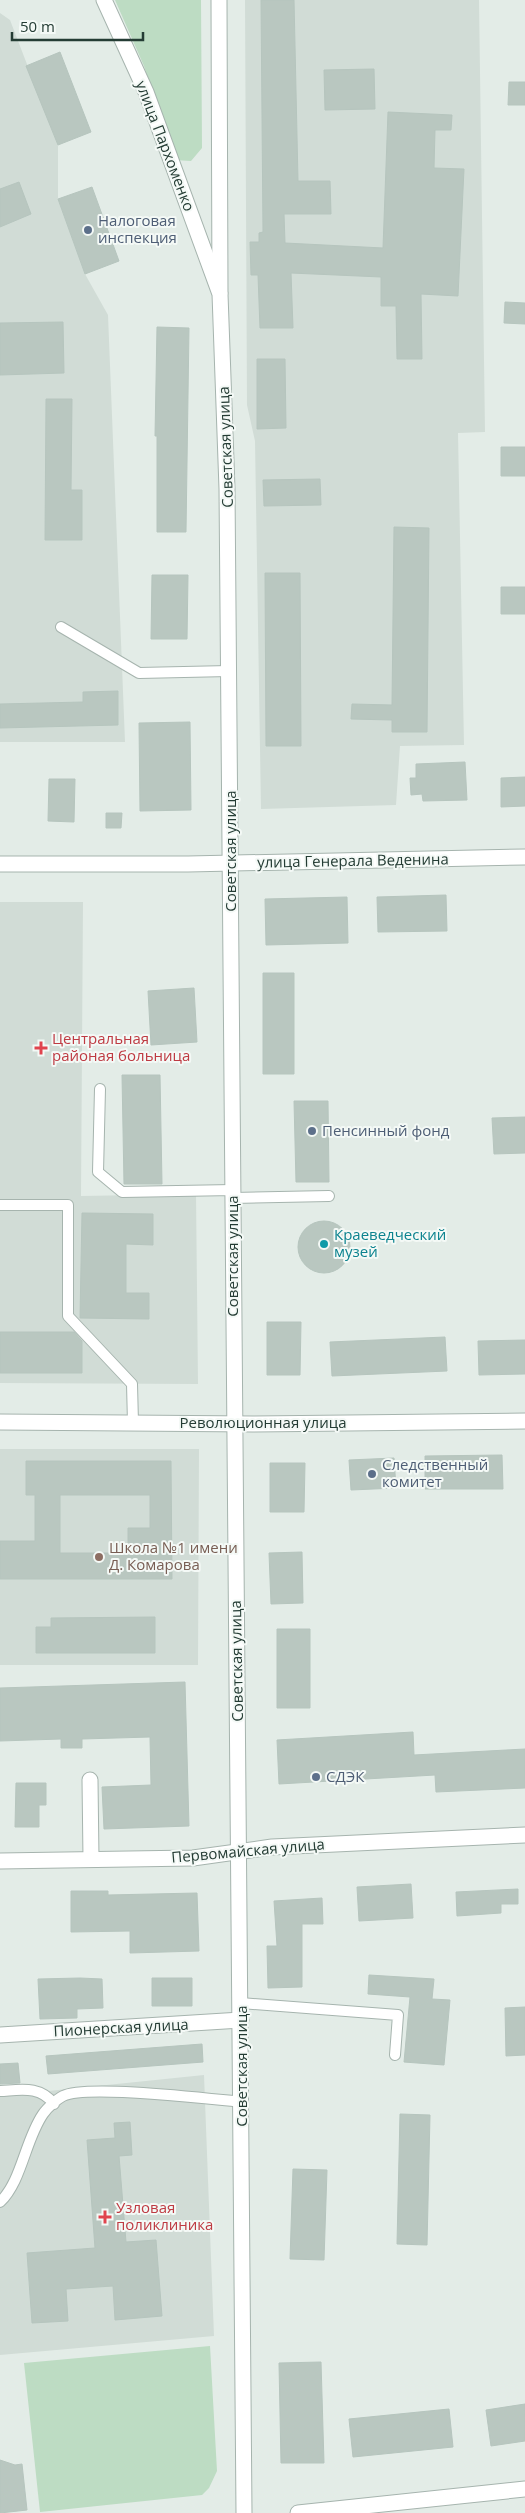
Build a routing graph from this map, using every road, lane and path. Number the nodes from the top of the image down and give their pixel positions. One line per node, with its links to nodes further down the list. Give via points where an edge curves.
1 (104, 0): 3 (street, улица Пархоменко, via 146,92)
2 (219, 0): 3 (street, Советская улица)
3 (220, 294): 5 (street, Советская улица, via 228,489)
4 (62, 627): 5 (lane, via 139,673)
5 (229, 671): 7 (street, Советская улица)
6 (525, 857): 7 (street, улица Генерала Веденина)
7 (231, 863): 8 (street, улица Генерала Веденина); 10 (street, Советская улица)
8 (0, 864)
9 (100, 1089): 10 (lane, via 98,1172 122,1192)
10 (233, 1194): 11 (lane); 16 (street, Советская улица)
11 (329, 1196)
12 (0, 1205): 15 (lane, via 68,1206 68,1316 132,1384)
13 (525, 1421): 16 (street, Революционная улица)
14 (0, 1422): 15 (street, Революционная улица)
15 (133, 1423): 16 (street, Революционная улица)
16 (234, 1424): 19 (street, Советская улица)
17 (90, 1780): 20 (street)
18 (525, 1835): 19 (street, Первомайская улица)
19 (240, 1850): 20 (street, Первомайская улица, via 193,1858); 22 (street, Советская улица)
20 (91, 1859): 21 (street, Первомайская улица)
21 (0, 1861)
22 (241, 2003): 23 (street, Советская улица); 25 (lane, via 398,2015)
23 (241, 2020): 24 (street, Пионерская улица); 27 (street, Советская улица)
24 (0, 2035)
25 (395, 2055)
26 (0, 2091): 28 (lane, via 31,2089)
27 (242, 2102): 28 (lane, via 95,2091 63,2096); 32 (street, Советская улица)
28 (54, 2104): 29 (lane, via 44,2113 28,2141 10,2189)
29 (0, 2202)
30 (525, 2489): 31 (street)
31 (326, 2512): 33 (street)
32 (244, 2513)
33 (298, 2513)

